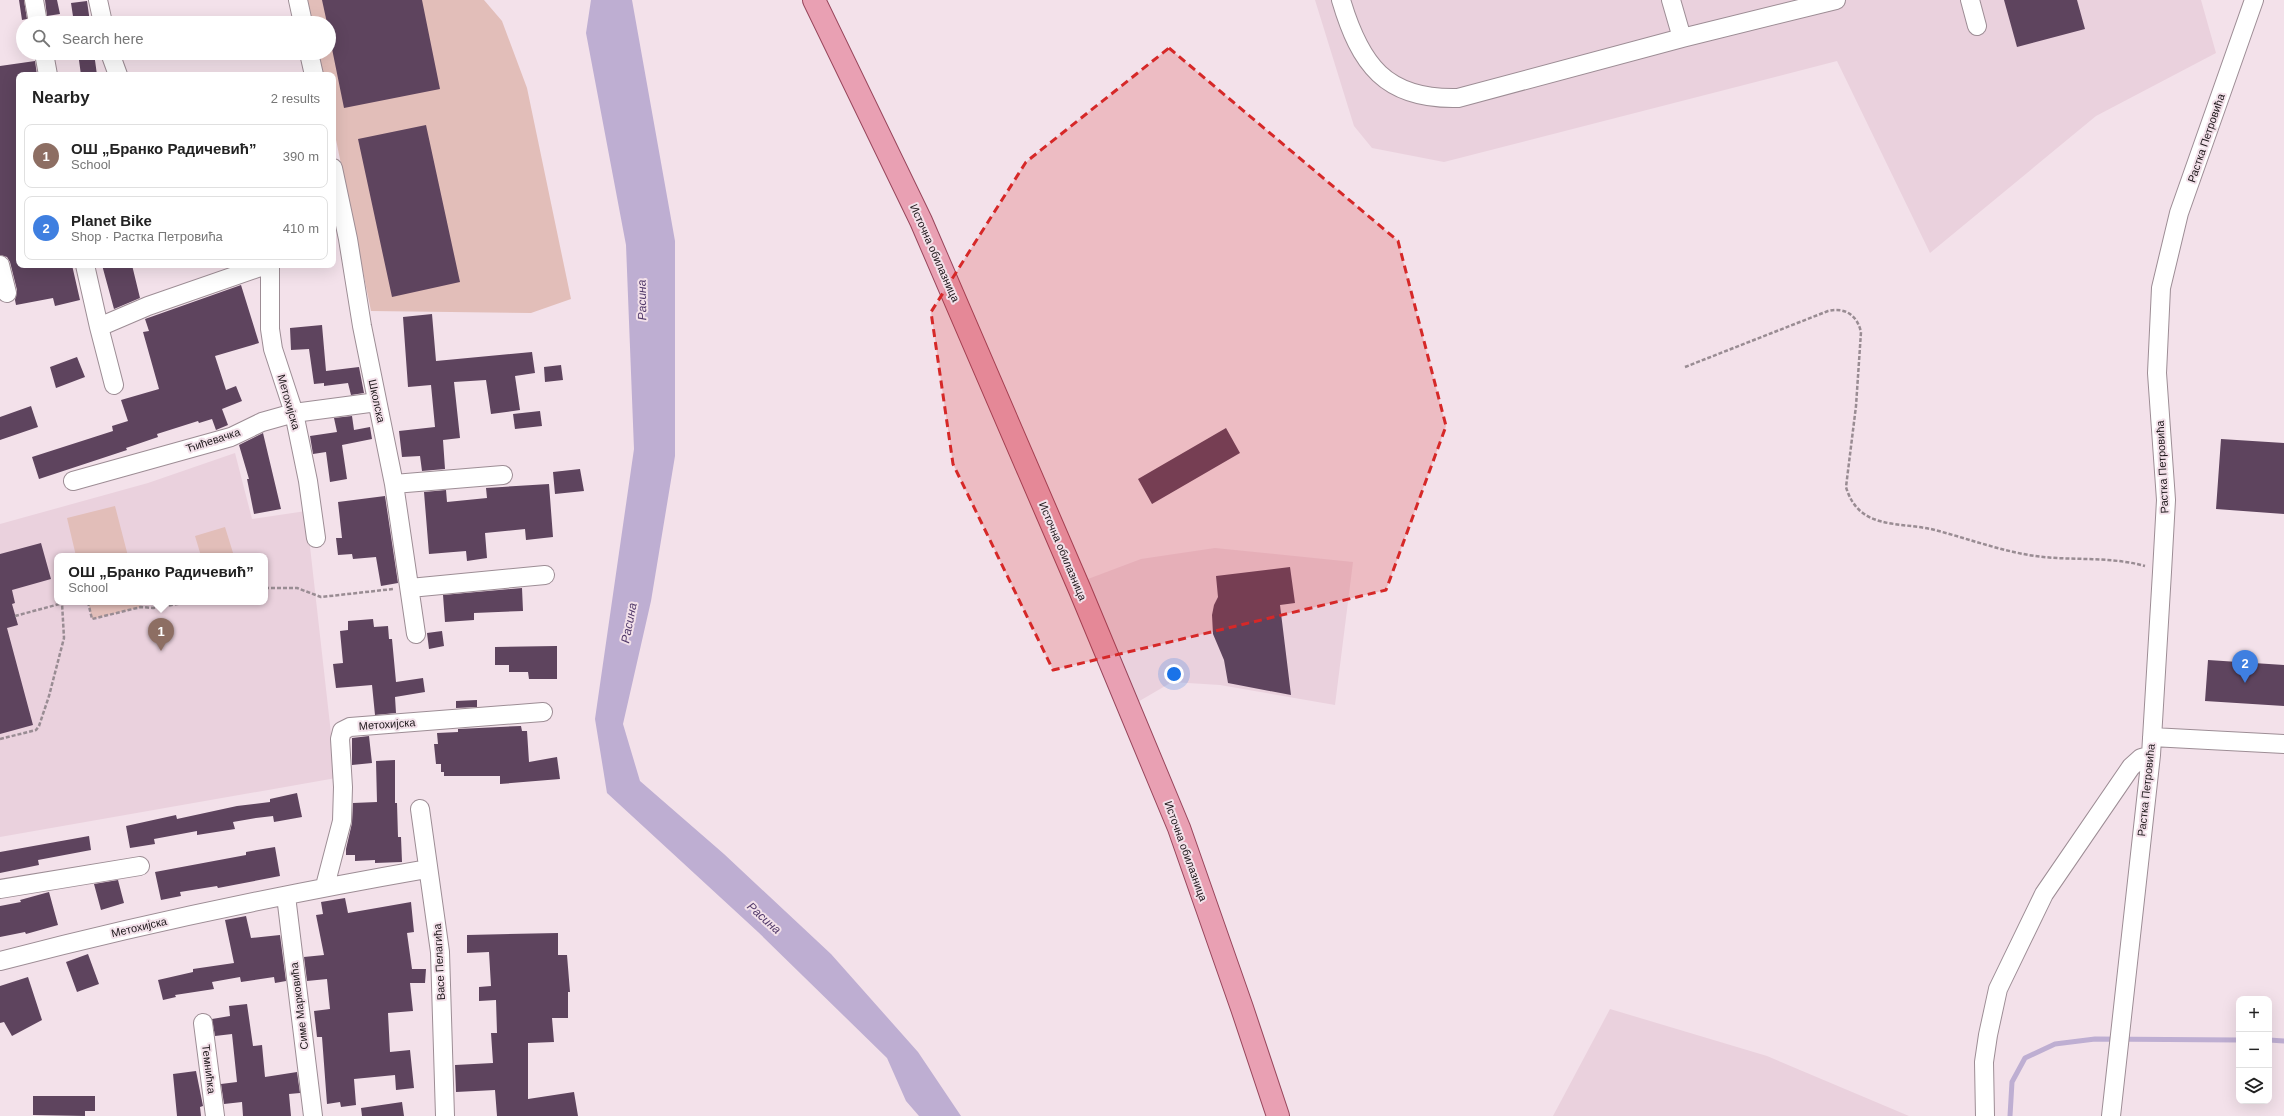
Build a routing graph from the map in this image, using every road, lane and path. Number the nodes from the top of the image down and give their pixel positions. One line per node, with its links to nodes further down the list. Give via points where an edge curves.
1 (34, 0): 10 (street)
2 (98, 0): 11 (street)
3 (298, 0): 12 (street)
4 (814, 0): 63 (main road, Источна обилазница, via 921,221 1179,828)
5 (1341, 0): 14 (street, via 1349,28 1371,67 1409,92 1434,98 1458,98)
6 (1671, 0): 14 (street)
7 (1836, 0): 14 (street)
8 (1970, 0): 13 (street)
9 (2254, 0): 37 (street, Растка Петровића, via 2180,213 2161,288 2157,374 2166,500)
10 (37, 16)
11 (101, 16)
12 (301, 16)
13 (1977, 26)
14 (1682, 38)
15 (45, 60): 18 (street)
16 (113, 60): 19 (street)
17 (311, 60): 20 (street)
18 (47, 72)
19 (117, 72)
20 (313, 72)
21 (336, 199): 22 (street, Школска)
22 (340, 241): 31 (street, Школска)
23 (0, 265): 27 (street)
24 (86, 268): 28 (street)
25 (257, 268): 28 (street, via 148,306)
26 (270, 268): 32 (street, Метохијска, via 272,342)
27 (7, 293)
28 (100, 327): 30 (street)
29 (1685, 367): 37 (path, via 1828,311 1848,312 1857,320 1861,332 1856,406 1846,487 1849,497 1860,512 1876,520 1935,530 2003,550 2067,560 2126,562)
30 (114, 385)
31 (377, 402): 32 (street, Ћићевачка); 35 (street, Школска)
32 (294, 413): 34 (street, Ћићевачка, via 262,422 231,437); 36 (street, Метохијска, via 308,481)
33 (503, 475): 35 (street)
34 (73, 481)
35 (394, 484): 40 (street, Школска)
36 (316, 538)
37 (2162, 572): 48 (street, Растка Петровића)
38 (545, 575): 40 (street)
39 (268, 588): 40 (path, via 297,588 321,596)
40 (410, 588): 46 (street, Школска)
41 (55, 605): 45 (path)
42 (62, 605): 49 (path, via 64,638 39,726 36,730)
43 (89, 605): 44 (path, via 92,619 141,608)
44 (172, 605)
45 (15, 616)
46 (416, 634)
47 (543, 712): 55 (street, Метохијска, via 350,727 342,730 342,821)
48 (2152, 737): 50 (street); 51 (street, Растка Петровића)
49 (0, 739)
50 (2284, 744)
51 (2151, 755): 64 (street, via 2141,758 2131,767 2044,894 2012,957 1998,989 1988,1035 1984,1062); 65 (street, Растка Петровића)
52 (420, 809): 54 (street, Васе Пелагића)
53 (140, 866): 56 (street)
54 (427, 869): 55 (street, Метохијска); 62 (street, Васе Пелагића, via 436,912 440,952)
55 (325, 886): 57 (street, Метохијска)
56 (0, 888)
57 (286, 896): 58 (street, Метохијска, via 191,915); 61 (street, Симе Марковића)
58 (0, 961)
59 (203, 1023): 60 (street, Темнићка)
60 (215, 1116)
61 (312, 1116)
62 (445, 1116)
63 (1278, 1116)
64 (1985, 1116)
65 (2111, 1116)

